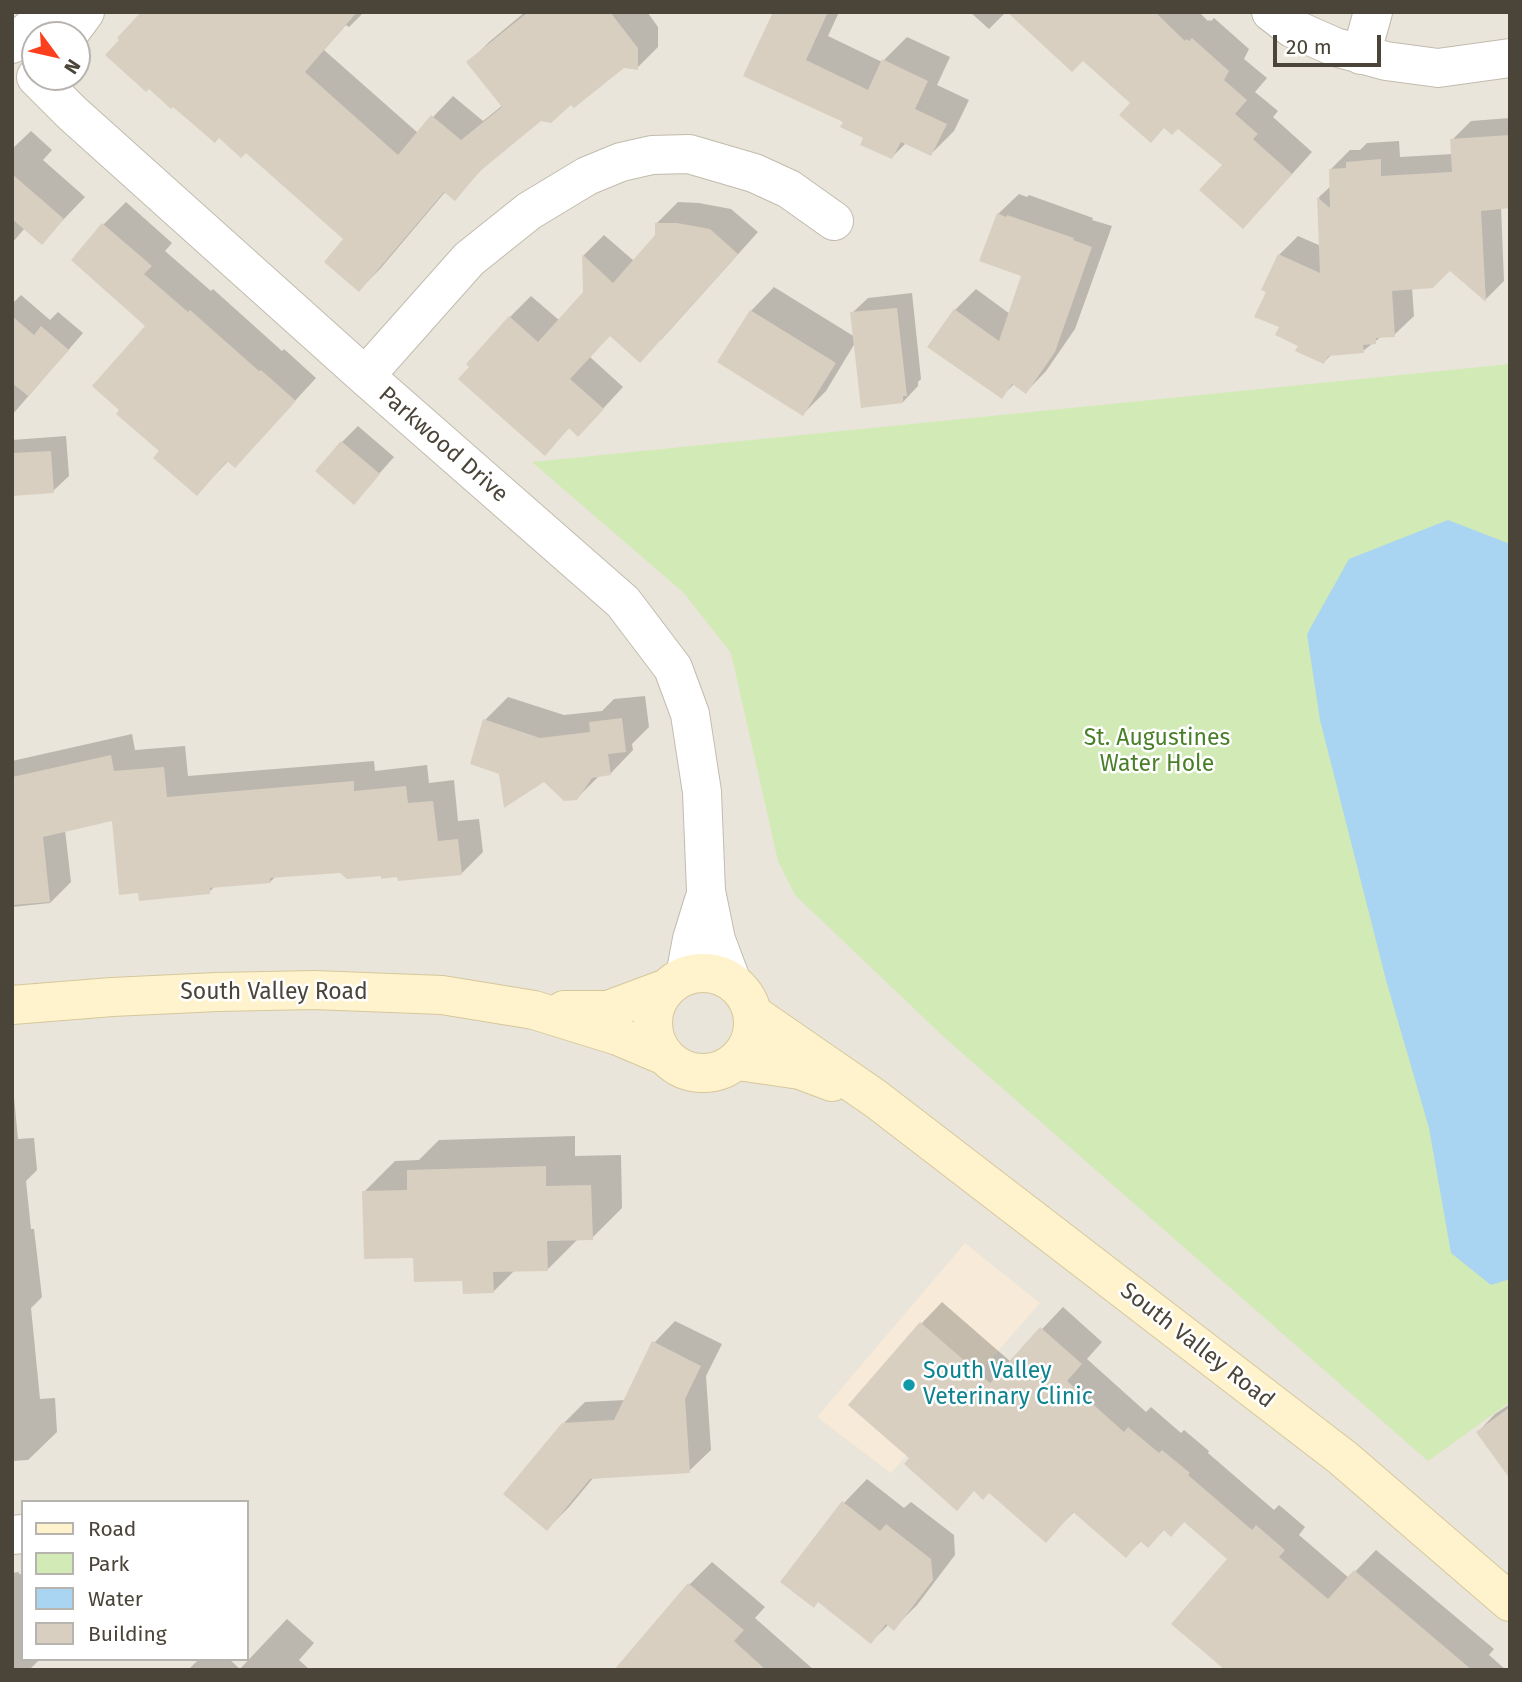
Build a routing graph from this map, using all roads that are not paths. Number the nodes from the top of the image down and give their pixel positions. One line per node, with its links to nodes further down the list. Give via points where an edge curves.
1 (1271, 12): 3 (street, via 1292,28)
2 (1373, 12): 3 (street)
3 (1361, 55): 4 (street, via 1438,68)
4 (1510, 58)
5 (51, 91): 7 (street, Parkwood Drive)
6 (834, 221): 7 (street, via 789,188 689,154 621,162 587,176 529,211 469,259)
7 (365, 376): 8 (street, Parkwood Drive, via 623,602 673,668 690,713 702,792)
8 (706, 891): 9 (street, Parkwood Drive, via 716,940); 10 (street, Parkwood Drive)
9 (731, 980): 10 (main road, South Valley Road, via 701,973); 13 (main road, South Valley Road, via 745,994)
10 (676, 982): 12 (main road, South Valley Road, via 608,1010); 14 (main road, via 656,1005 655,1040)
11 (12, 1005): 12 (main road, South Valley Road, via 314,990 442,995)
12 (534, 1010): 14 (main road, South Valley Road)
13 (753, 1014): 15 (main road, via 752,1038); 16 (main road, South Valley Road)
14 (663, 1055): 15 (main road, South Valley Road, via 678,1068 695,1074 709,1074)
15 (738, 1061): 16 (main road, South Valley Road, via 800,1070)
16 (876, 1099): 17 (main road, South Valley Road, via 1343,1458)
17 (1510, 1602)

